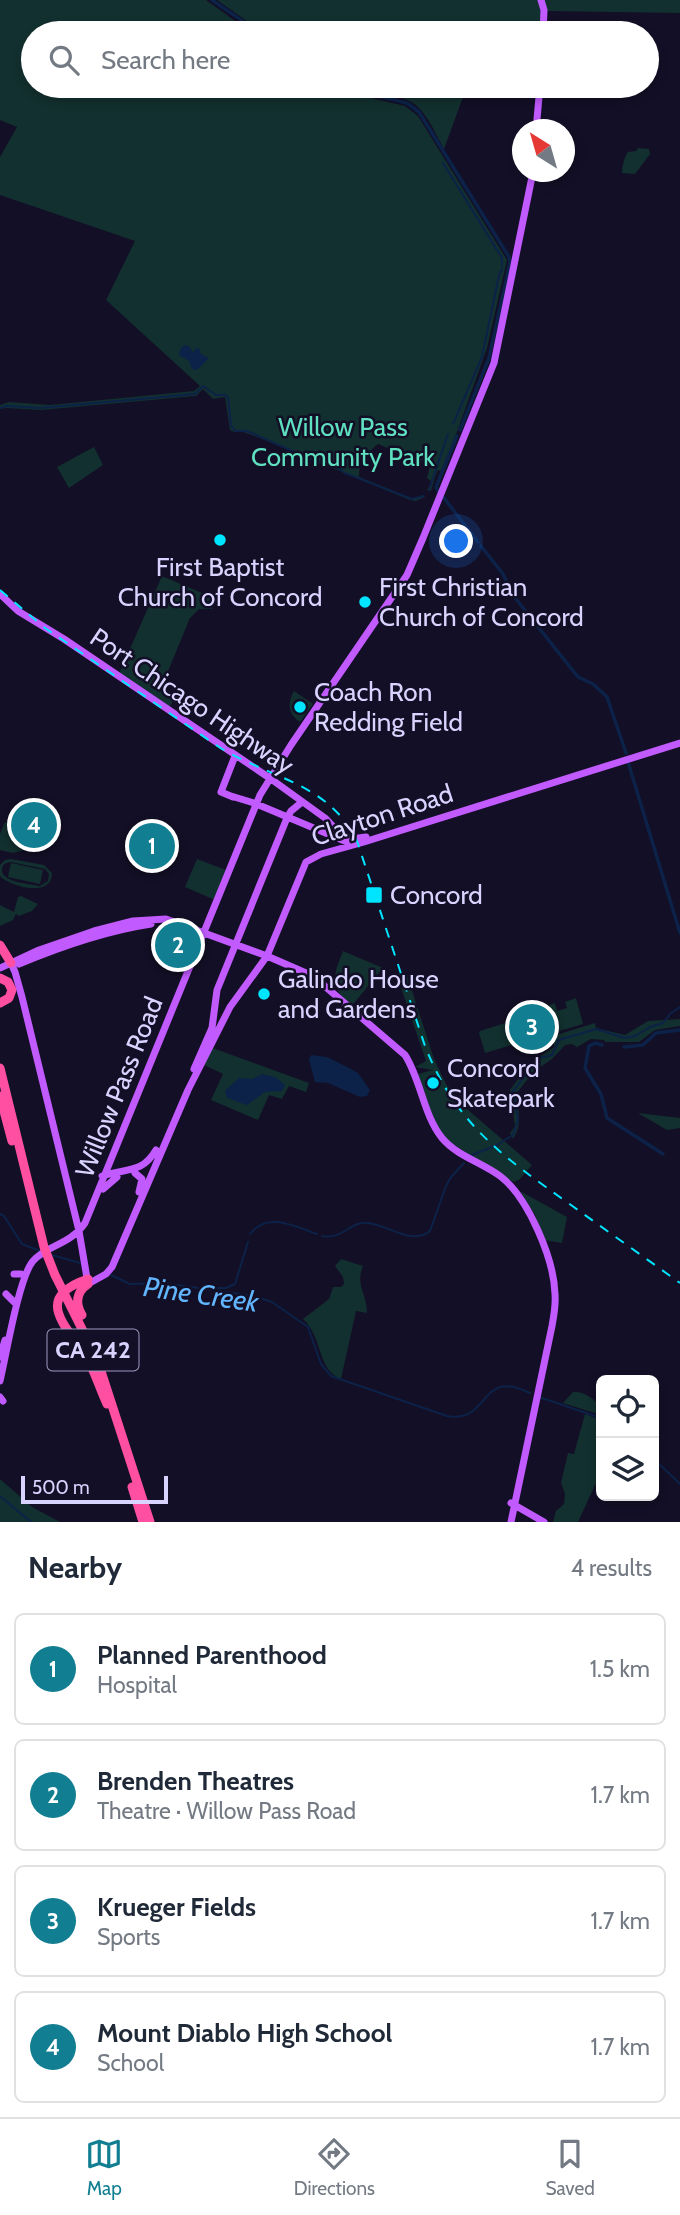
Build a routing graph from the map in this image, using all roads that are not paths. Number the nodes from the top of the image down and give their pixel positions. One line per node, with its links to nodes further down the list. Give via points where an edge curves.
1 (541, 0): 2 (main road)
2 (544, 21)
3 (539, 98): 4 (main road)
4 (538, 119)
5 (531, 182): 9 (main road, Willow Pass Road, via 494,363 407,575)
6 (0, 596): 8 (main road, Port Chicago Highway)
7 (680, 741): 13 (main road, Clayton Road)
8 (234, 757): 9 (main road, Port Chicago Highway); 11 (main road, via 221,792)
9 (269, 778): 10 (main road, Port Chicago Highway); 11 (main road, Willow Pass Road)
10 (302, 802): 12 (main road); 13 (main road, Port Chicago Highway, via 340,834)
11 (254, 804): 12 (main road); 15 (main road, Willow Pass Road)
12 (287, 818): 13 (main road); 18 (main road, Clayton Road)
13 (357, 841): 22 (main road, Clayton Road, via 306,862)
14 (169, 922): 15 (main road); 16 (main road, via 139,917); 17 (main road, via 109,931)
15 (202, 932): 18 (main road); 33 (main road, Willow Pass Road); 34 (main road, Willow Pass Road)
16 (84, 934): 17 (main road); 20 (main road)
17 (73, 943): 21 (main road)
18 (235, 944): 22 (main road); 35 (main road, Clayton Road, via 217,990 207,1042)
19 (0, 945): 23 (highway)
20 (47, 947): 21 (main road); 23 (main road)
21 (39, 956): 23 (main road)
22 (267, 956): 25 (main road); 36 (main road, Clayton Road, via 225,1015)
23 (12, 967): 24 (main road); 39 (main road); 40 (main road)
24 (0, 970)
25 (298, 970): 28 (main road); 29 (main road, via 313,976)
26 (0, 978): 27 (highway, via 12,990)
27 (0, 1003)
28 (351, 1014): 29 (main road); 30 (main road)
29 (363, 1018): 30 (main road)
30 (380, 1035): 59 (main road, via 405,1055 441,1136 514,1189 530,1212 551,1268 555,1296 552,1326)
31 (0, 1068): 46 (highway, CA 242)
32 (0, 1096): 46 (highway, CA 242)
33 (119, 1135): 34 (main road); 38 (main road, Willow Pass Road)
34 (117, 1146): 38 (main road, Willow Pass Road)
35 (156, 1150): 36 (main road, Clayton Road); 38 (main road, via 144,1166)
36 (152, 1166): 37 (main road); 41 (main road, Clayton Road); 41 (main road, Clayton Road)
37 (135, 1173): 38 (main road); 41 (main road, via 142,1179)
38 (109, 1174): 44 (main road, Willow Pass Road); 45 (main road, Willow Pass Road)
39 (67, 1184): 40 (main road); 42 (main road)
40 (67, 1194): 42 (main road); 45 (main road)
41 (137, 1201): 51 (main road, Clayton Road, via 113,1255); 52 (main road, Clayton Road, via 112,1267)
42 (72, 1202): 43 (main road)
43 (75, 1215): 44 (main road); 45 (main road)
44 (84, 1217): 45 (main road, Willow Pass Road)
45 (78, 1231): 47 (main road, Willow Pass Road); 48 (main road); 49 (main road, Willow Pass Road)
46 (39, 1238): 49 (highway, CA 242)
47 (67, 1240): 48 (main road); 49 (main road, Willow Pass Road)
48 (81, 1246): 50 (main road)
49 (44, 1256): 54 (main road, Willow Pass Road, via 34,1259 26,1271); 56 (main road, Willow Pass Road, via 27,1263 18,1274 17,1292 6,1294 14,1302); 58 (highway, CA 242, via 97,1359)
50 (85, 1266): 51 (main road, via 91,1273); 52 (main road)
51 (99, 1273): 52 (main road, Clayton Road)
52 (87, 1286): 58 (highway, via 77,1305 97,1349); 58 (highway, via 65,1289 57,1307)
53 (22, 1316): 54 (main road)
54 (14, 1322): 56 (main road, Willow Pass Road)
55 (15, 1349): 56 (main road)
56 (3, 1356): 57 (main road, Willow Pass Road)
57 (0, 1381)
58 (109, 1403): 60 (highway, CA 242); 61 (highway, CA 242)
59 (512, 1505): 62 (main road); 63 (main road); 64 (main road)
60 (143, 1522)
61 (150, 1522)
62 (509, 1522)
63 (537, 1522)
64 (544, 1522)

